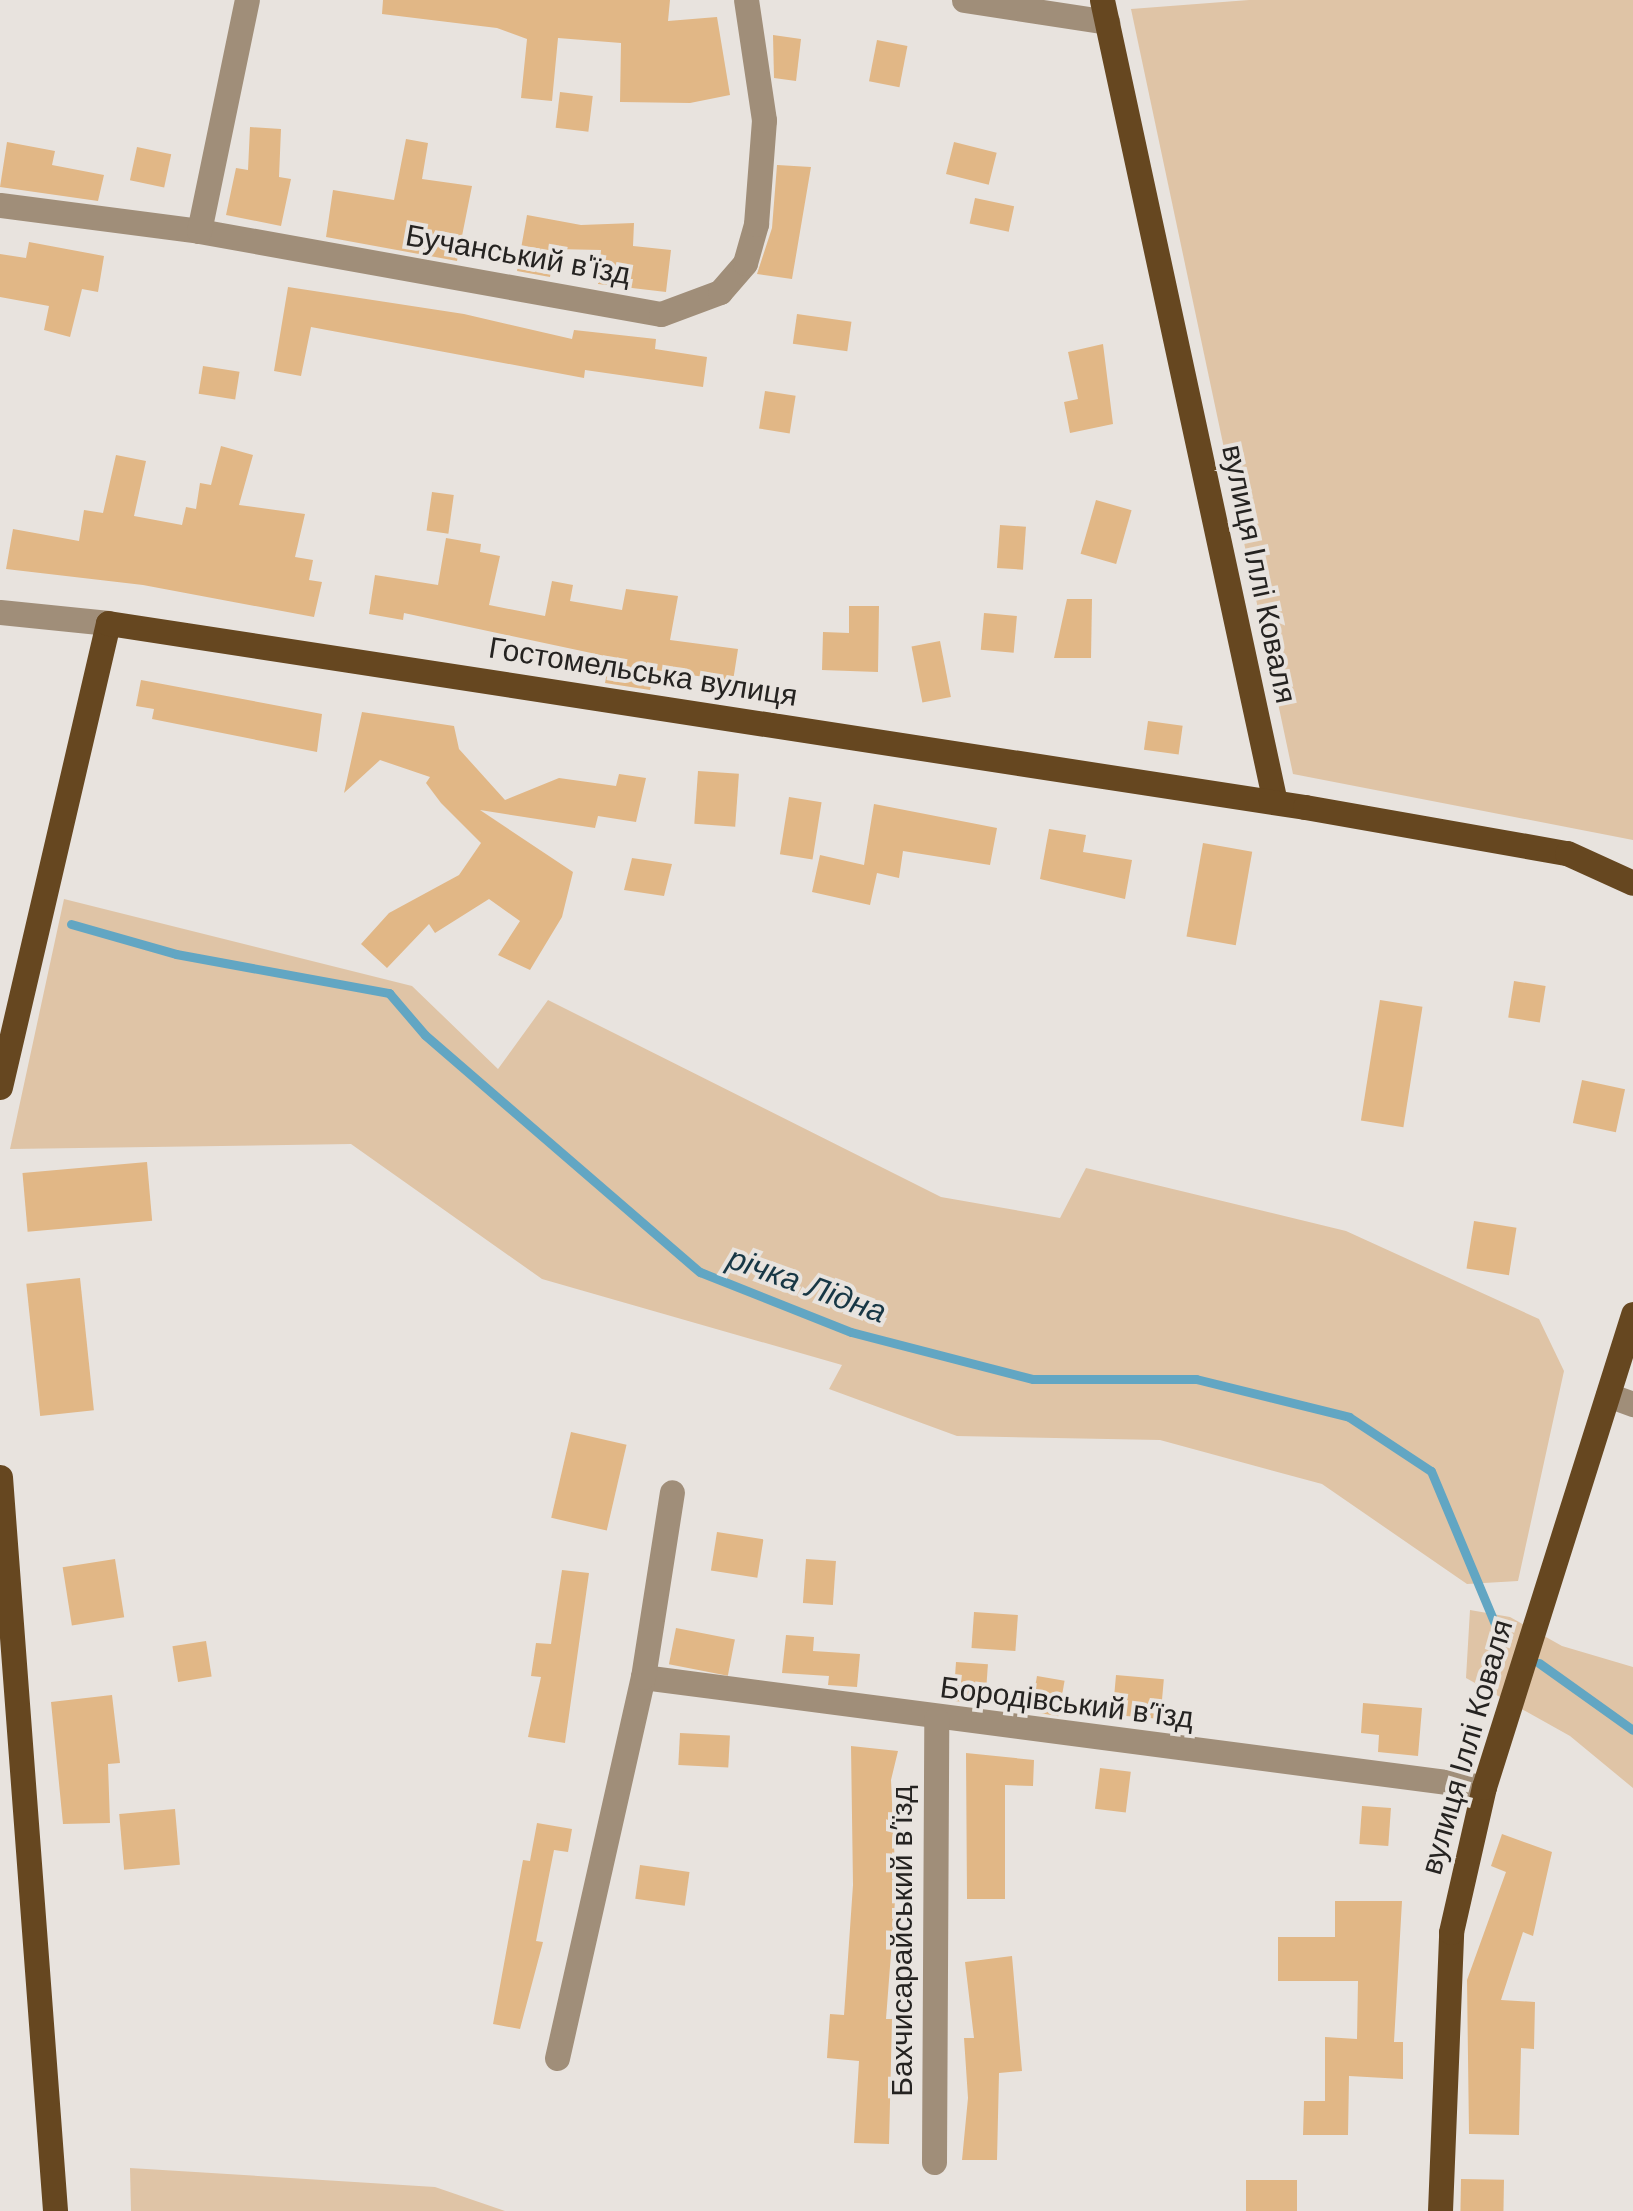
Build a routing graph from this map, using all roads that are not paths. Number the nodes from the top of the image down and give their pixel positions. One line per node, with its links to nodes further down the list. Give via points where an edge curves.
1 (247, 0): 6 (street)
2 (746, 0): 6 (street, Бучанський в'їзд, via 764,120 756,224 745,264 720,292 661,314)
3 (964, 0): 4 (street)
4 (1104, 11): 9 (main road, вулиця Іллі Коваля)
5 (0, 205): 6 (street, Бучанський в'їзд)
6 (199, 231)
7 (0, 612): 8 (street, Гостомельська вулиця)
8 (108, 623): 9 (main road, Гостомельська вулиця); 11 (main road)
9 (1275, 802): 10 (main road, via 1567,853)
10 (1633, 884)
11 (0, 1087)
12 (1633, 1314): 13 (main road, вулиця Іллі Коваля)
13 (1608, 1395): 14 (street); 19 (main road, вулиця Іллі Коваля)
14 (1633, 1404)
15 (0, 1477): 22 (main road)
16 (672, 1492): 17 (street)
17 (643, 1677): 18 (street, Бородівський в’їзд); 20 (street)
18 (936, 1719): 19 (street, Бородівський в’їзд); 21 (street, Бахчисарайський в’їзд)
19 (1484, 1788): 23 (main road, вулиця Іллі Коваля, via 1451,1932)
20 (556, 2058)
21 (934, 2162)
22 (54, 2211)
23 (1440, 2211)

